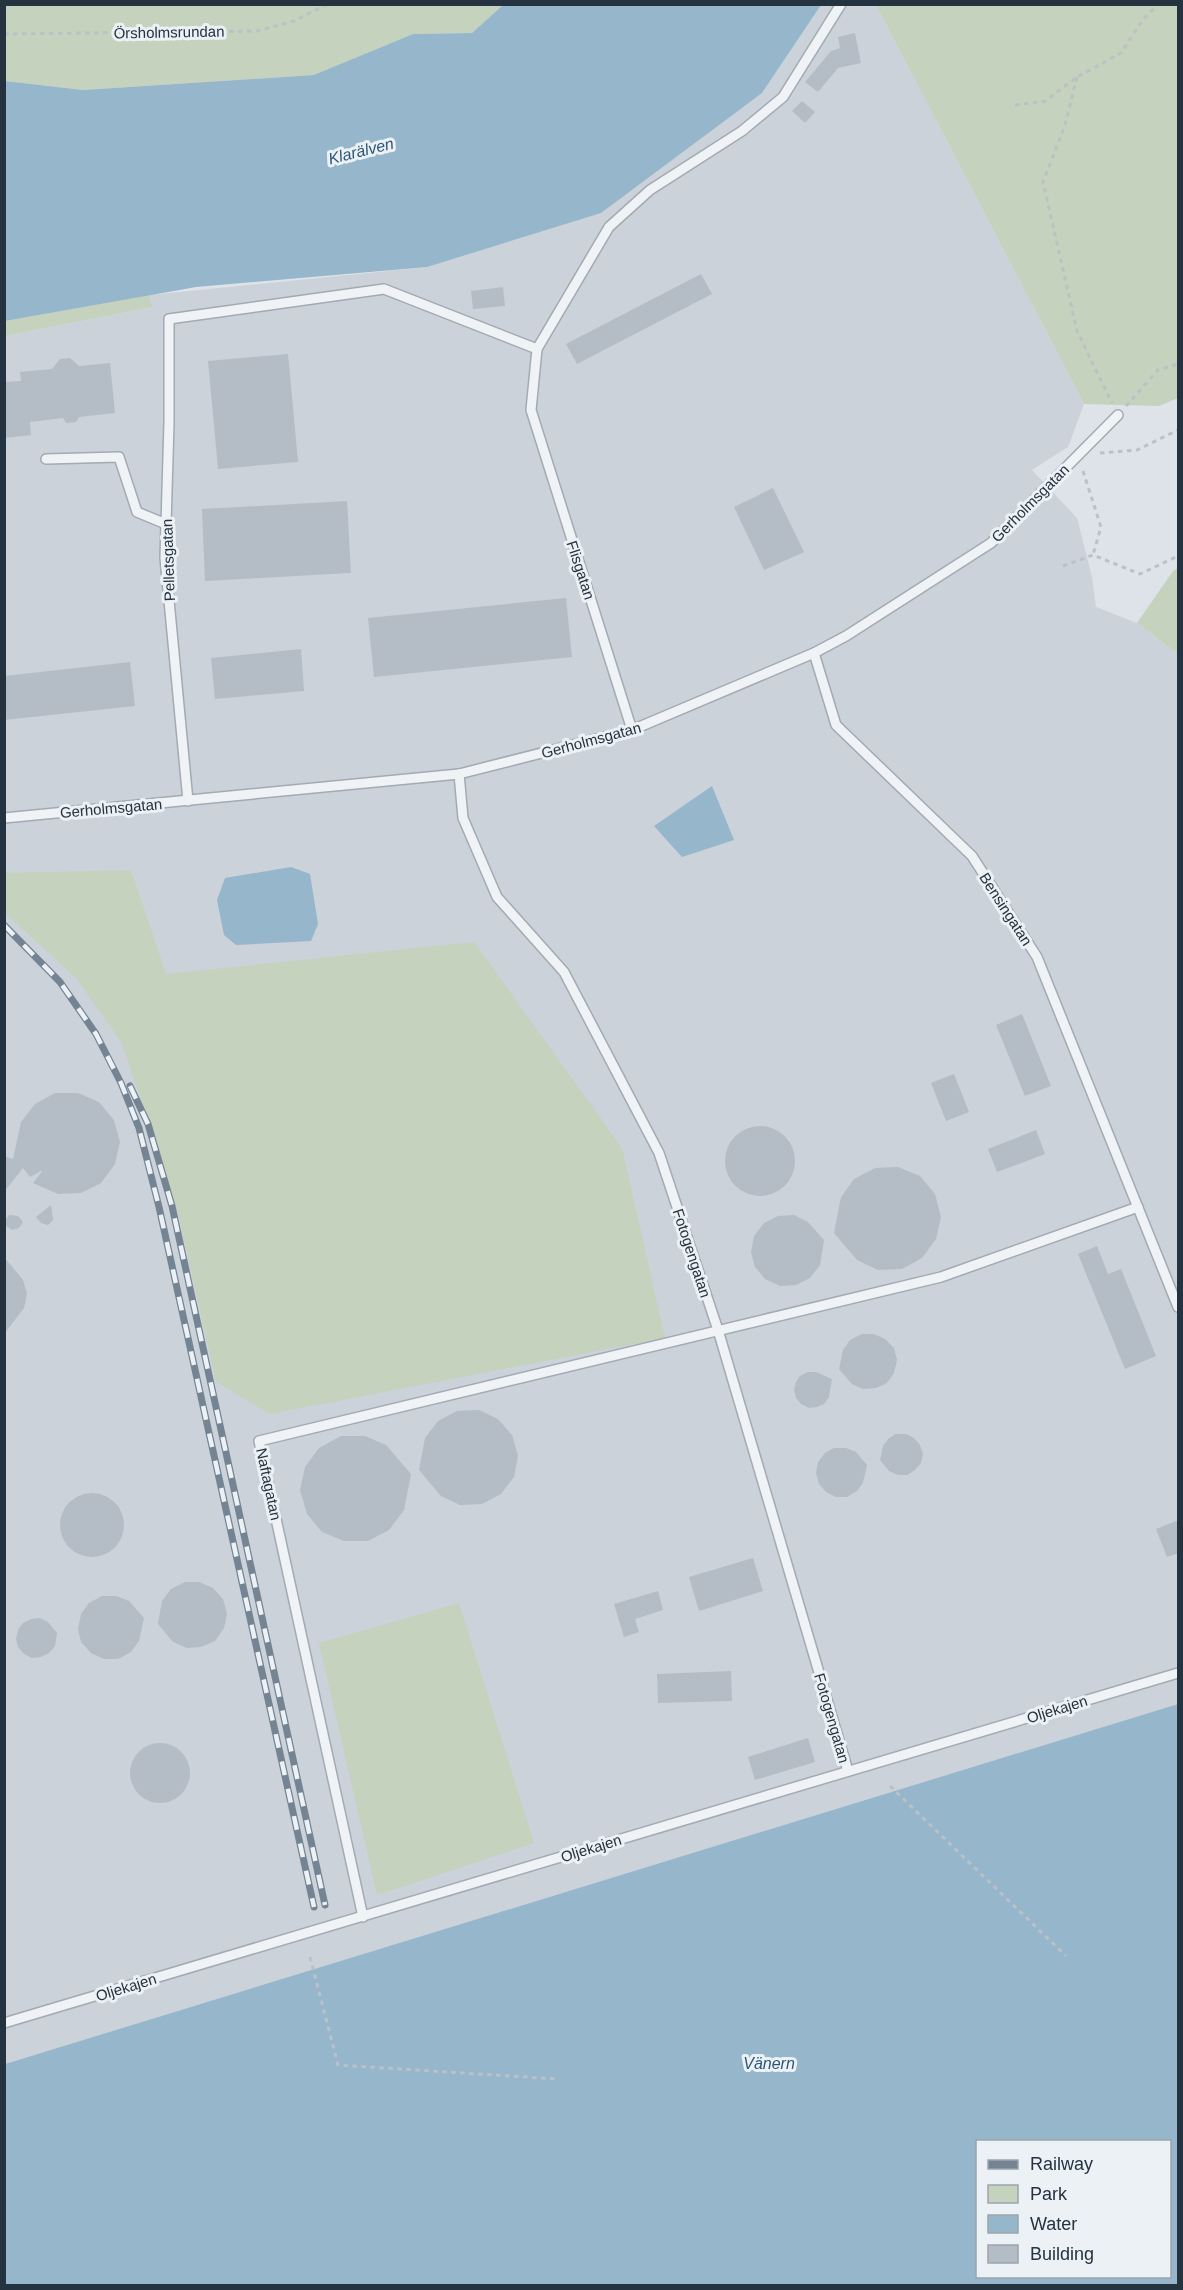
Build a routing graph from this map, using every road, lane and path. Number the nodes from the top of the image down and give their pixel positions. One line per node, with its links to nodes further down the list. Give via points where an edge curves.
1 (328, 4): 4 (path, Örsholmsrundan, via 294,21 257,30)
2 (841, 4): 7 (lane, via 783,97 742,131 650,190 609,227)
3 (1158, 4): 5 (path, via 1120,52)
4 (4, 34)
5 (1077, 77): 6 (path, via 1045,101); 9 (path, via 1065,125 1043,182 1077,331)
6 (1015, 105)
7 (537, 349): 13 (lane, Pelletsgatan, via 384,289 169,319); 18 (lane, Flisgatan, via 531,410)
8 (1179, 364): 9 (path, via 1158,370)
9 (1118, 415): 11 (lane, Gerholmsgatan)
10 (1179, 430): 11 (path, via 1137,450)
11 (1077, 455): 14 (path, via 1101,527); 17 (lane, Gerholmsgatan, via 991,543)
12 (46, 459): 13 (lane, via 119,456 137,512)
13 (166, 524): 20 (lane, Pelletsgatan, via 165,558)
14 (1094, 555): 15 (path, via 1140,574); 16 (path)
15 (1179, 556)
16 (1063, 566)
17 (814, 654): 18 (lane, Gerholmsgatan); 22 (lane, Bensingatan, via 836,725 972,856 1037,957)
18 (632, 730): 19 (lane, Gerholmsgatan)
19 (459, 774): 20 (lane, Gerholmsgatan); 24 (lane, Fotogengatan, via 463,818 497,897 564,972 659,1153)
20 (188, 801): 21 (lane, Gerholmsgatan)
21 (4, 818)
22 (1138, 1207): 23 (lane, Bensingatan); 24 (lane, via 941,1277)
23 (1179, 1307)
24 (718, 1330): 26 (lane, Fotogengatan); 28 (lane, Naftagatan, via 259,1441)
25 (1179, 1673): 26 (lane, Oljekajen)
26 (848, 1771): 28 (lane, Oljekajen)
27 (890, 1786): 29 (path)
28 (363, 1917): 31 (lane, Oljekajen)
29 (1066, 1956)
30 (310, 1957): 32 (path, via 338,2065)
31 (4, 2023)
32 (556, 2079)

